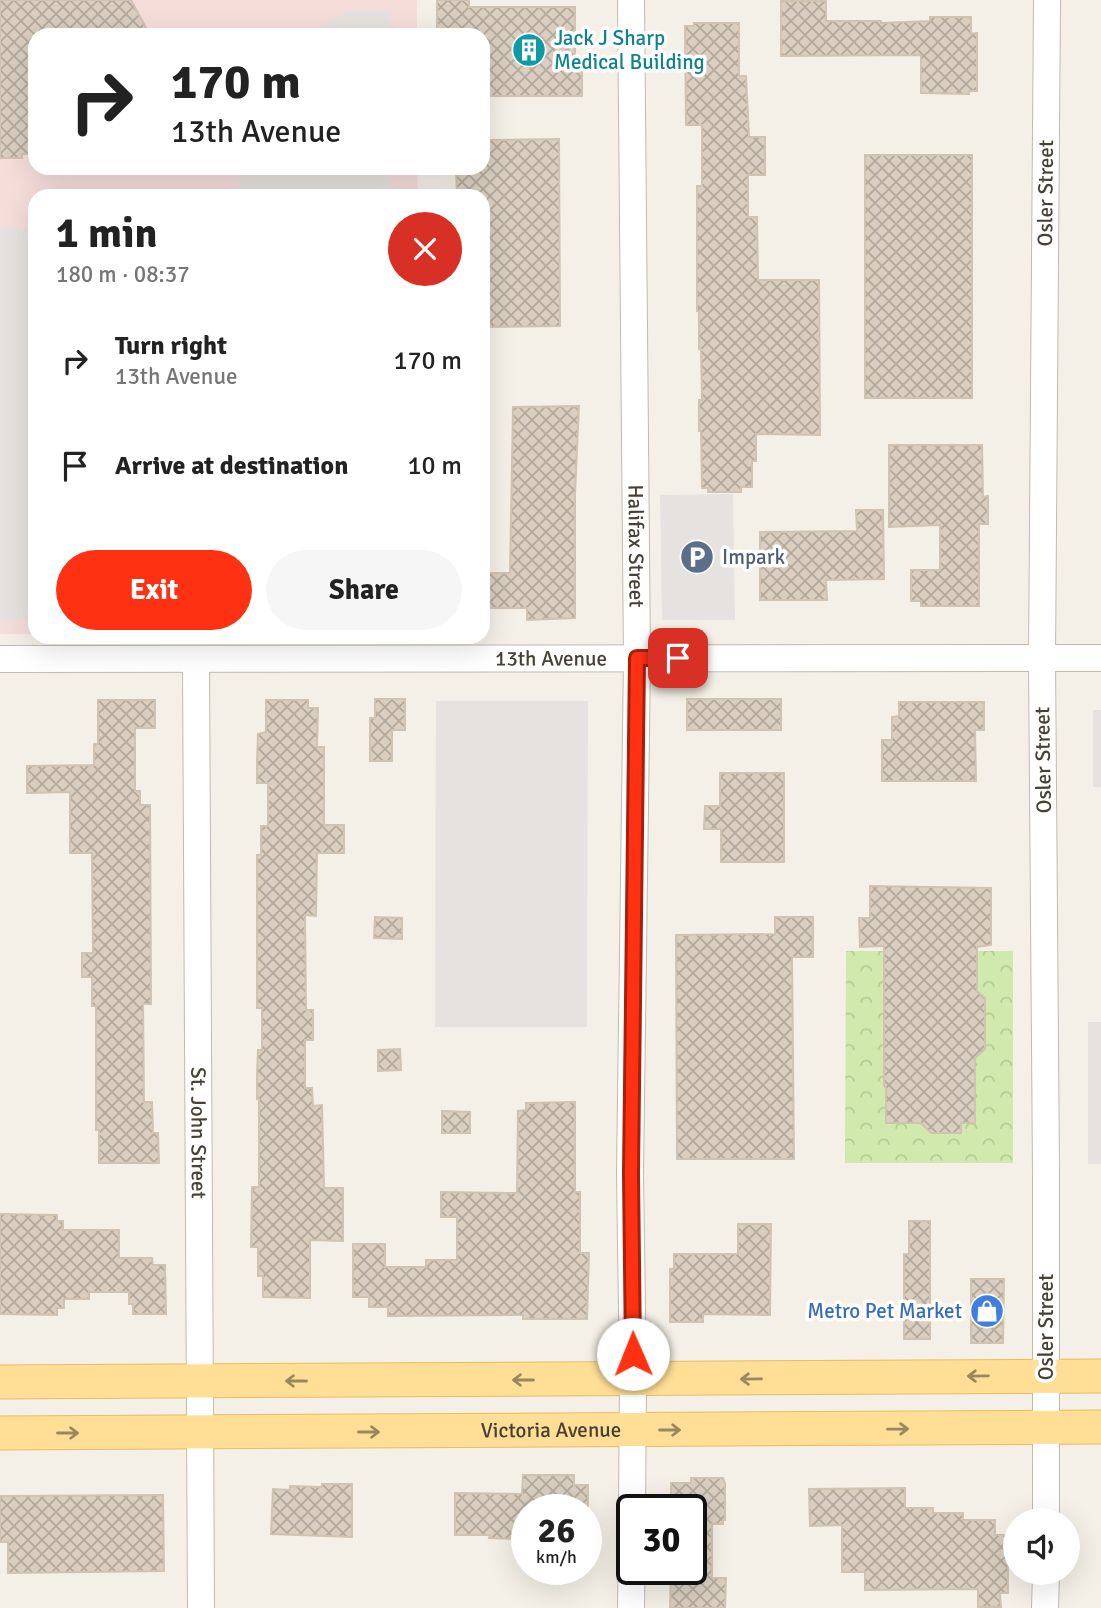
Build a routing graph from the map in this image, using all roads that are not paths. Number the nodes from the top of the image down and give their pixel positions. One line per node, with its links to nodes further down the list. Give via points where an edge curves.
1 (631, 0): 3 (street, Halifax Street)
2 (1047, 0): 4 (street, Osler Street)
3 (637, 658): 4 (street, 13th Avenue); 7 (street, 13th Avenue); 10 (street, Halifax Street)
4 (1042, 658): 5 (street, 13th Avenue); 8 (street, Osler Street)
5 (1101, 658)
6 (0, 659): 7 (street, 13th Avenue)
7 (196, 659): 12 (street, St. John Street)
8 (1046, 1376): 9 (main road); 10 (main road, one-way to 10); 13 (street, Osler Street)
9 (1101, 1376)
10 (633, 1380): 12 (main road, one-way to 12); 15 (street, Halifax Street)
11 (0, 1382): 12 (main road)
12 (199, 1382): 17 (street, St. John Street)
13 (1046, 1427): 14 (main road, Victoria Avenue); 15 (main road, Victoria Avenue, one-way to 13); 19 (street, Osler Street)
14 (1101, 1427)
15 (633, 1430): 17 (main road, Victoria Avenue, one-way to 15); 18 (street, Halifax Street)
16 (0, 1433): 17 (main road, Victoria Avenue, one-way to 17)
17 (200, 1433): 22 (street, St. John Street)
18 (632, 1494)
19 (1046, 1508)
20 (631, 1585): 23 (street)
21 (1046, 1585): 24 (street)
22 (201, 1608)
23 (631, 1608)
24 (1045, 1608)

